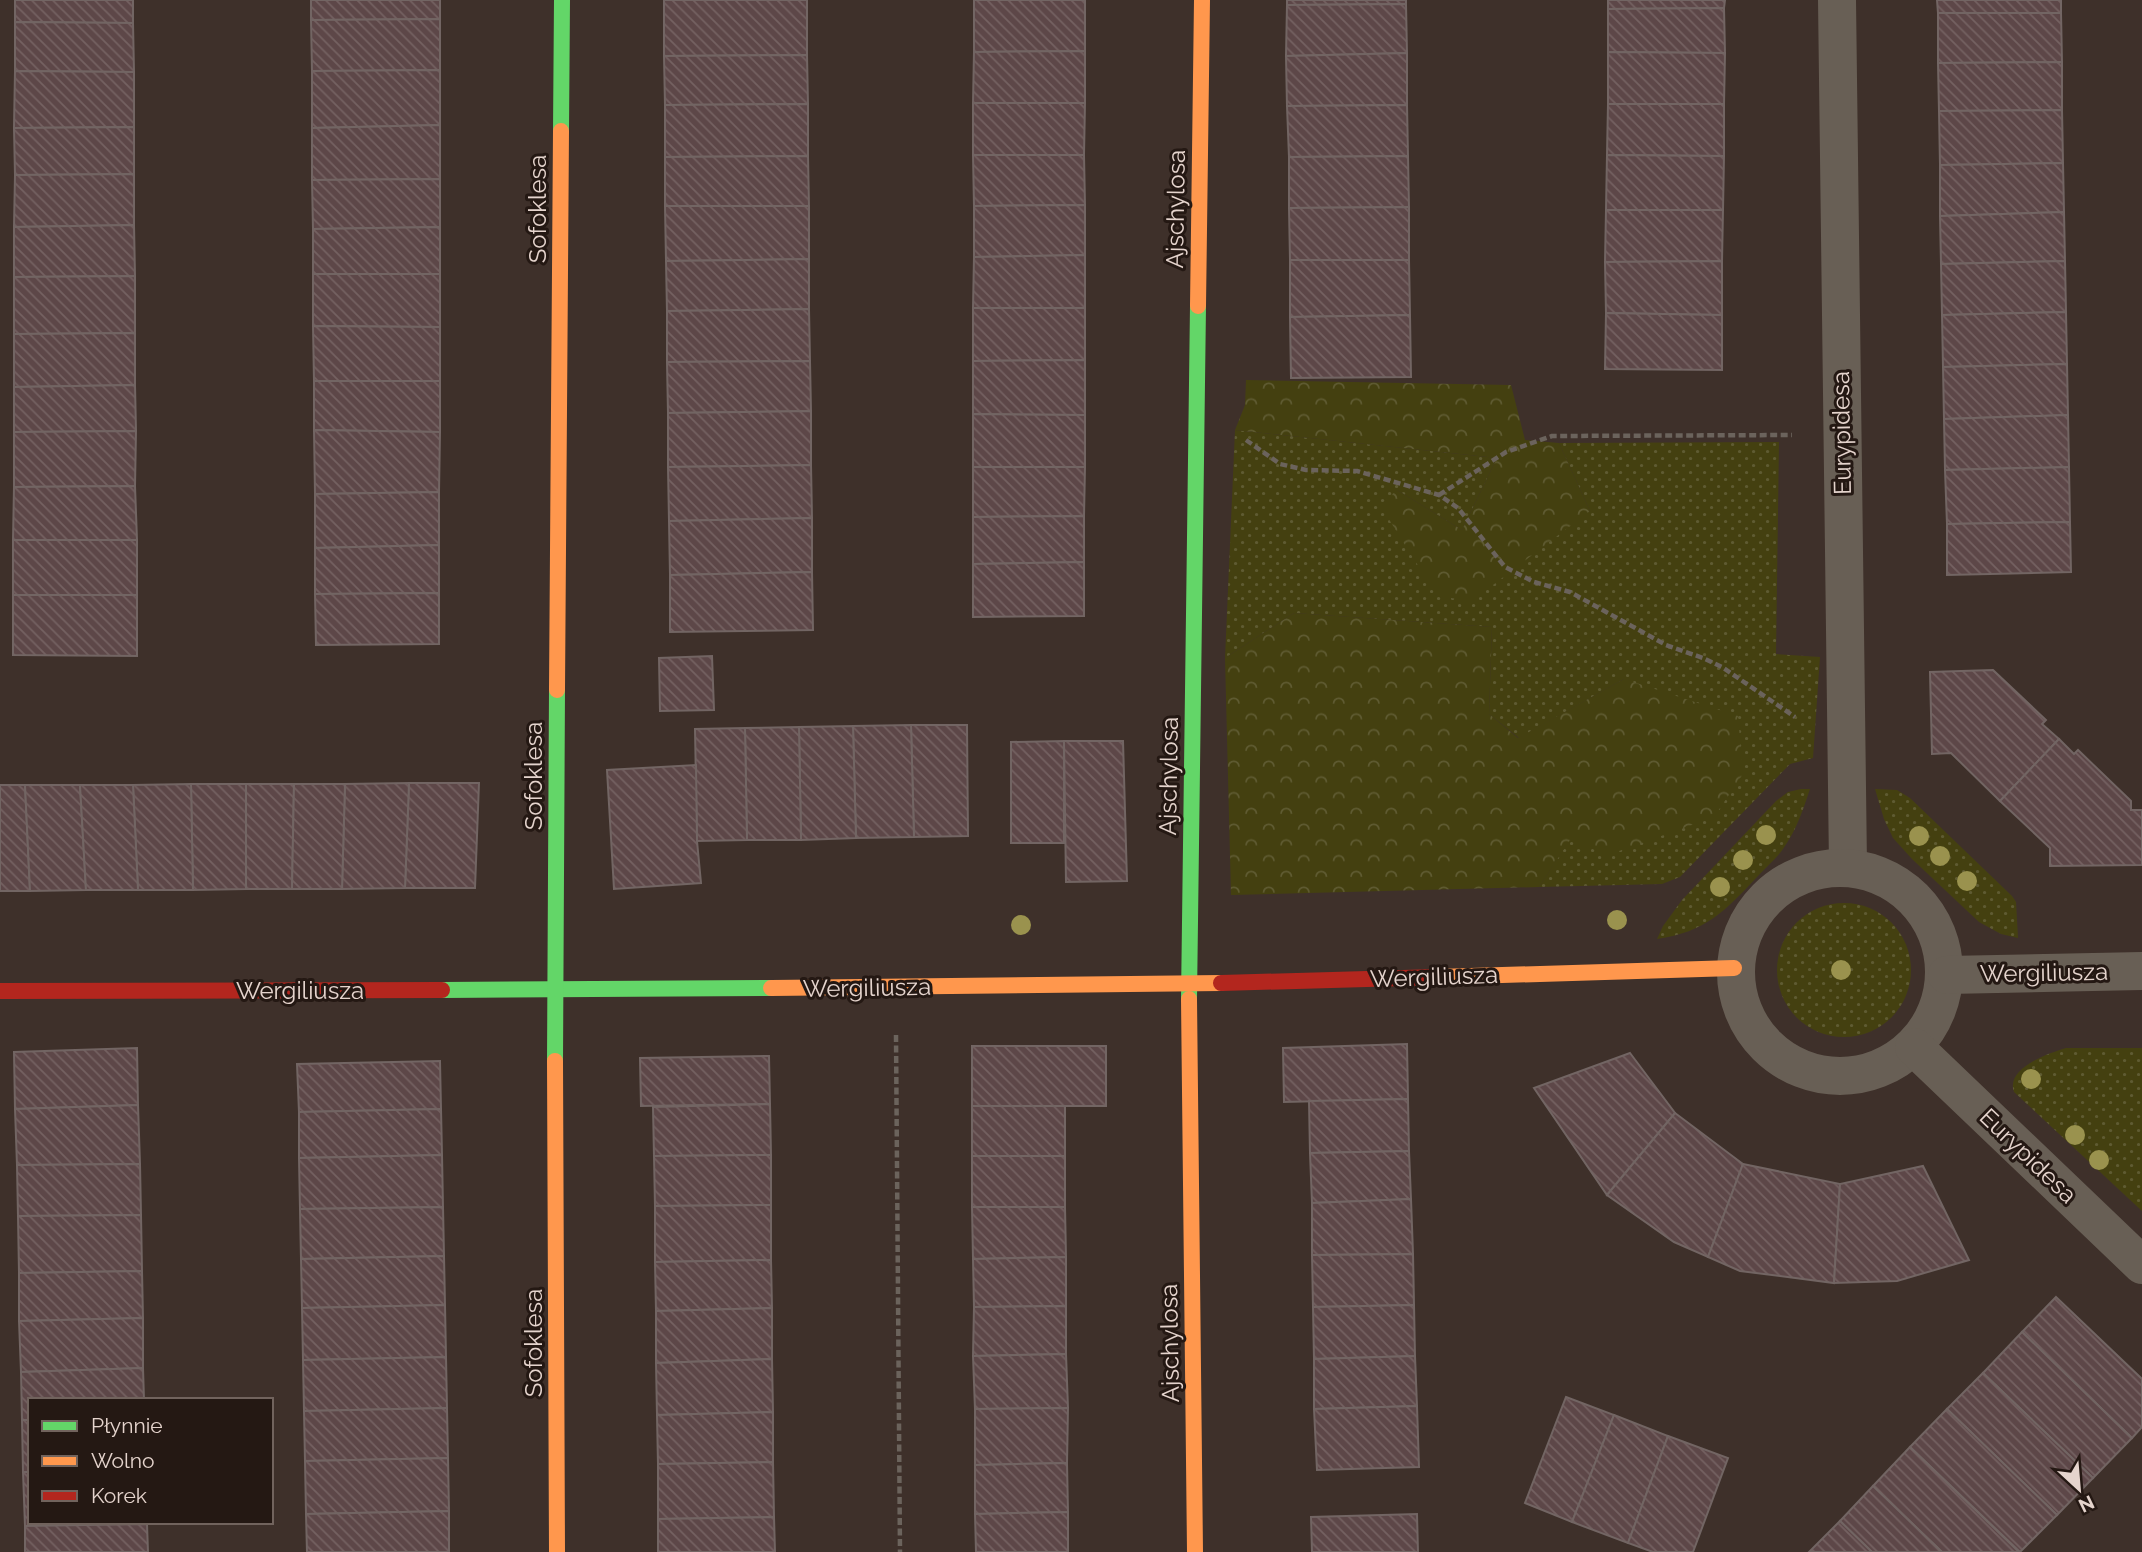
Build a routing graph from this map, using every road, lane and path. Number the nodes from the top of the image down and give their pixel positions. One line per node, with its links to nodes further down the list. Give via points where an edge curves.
1 (562, 0): 14 (street, Sofoklesa)
2 (1202, 0): 4 (street, Ajschylosa)
3 (1837, 0): 5 (street, Eurypidesa)
4 (1196, 428): 6 (path, via 1233,428 1280,464 1306,470 1356,471); 12 (street, Ajschylosa)
5 (1842, 435): 6 (path, via 1552,436 1506,452); 7 (street, Eurypidesa)
6 (1438, 495): 7 (path, via 1458,508 1505,567 1534,582 1570,592 1666,645 1722,667 1813,729)
7 (1845, 731): 8 (street, Eurypidesa)
8 (1848, 866): 9 (street, via 1805,871 1769,893 1744,928); 11 (street, via 1889,878 1922,904 1942,942)
9 (1734, 968): 12 (street, Wergiliusza); 16 (street, via 1741,1010 1764,1044 1798,1068 1839,1077 1879,1069)
10 (2142, 971): 11 (street, Wergiliusza)
11 (1947, 975): 16 (street, via 1940,1007)
12 (1189, 984): 13 (street, Wergiliusza); 20 (street, Ajschylosa)
13 (895, 988): 14 (street, Wergiliusza); 19 (path)
14 (555, 990): 15 (street, Wergiliusza); 18 (street, Sofoklesa)
15 (0, 991)
16 (1914, 1047): 17 (street, Eurypidesa)
17 (2142, 1265)
18 (557, 1552)
19 (900, 1552)
20 (1195, 1552)

